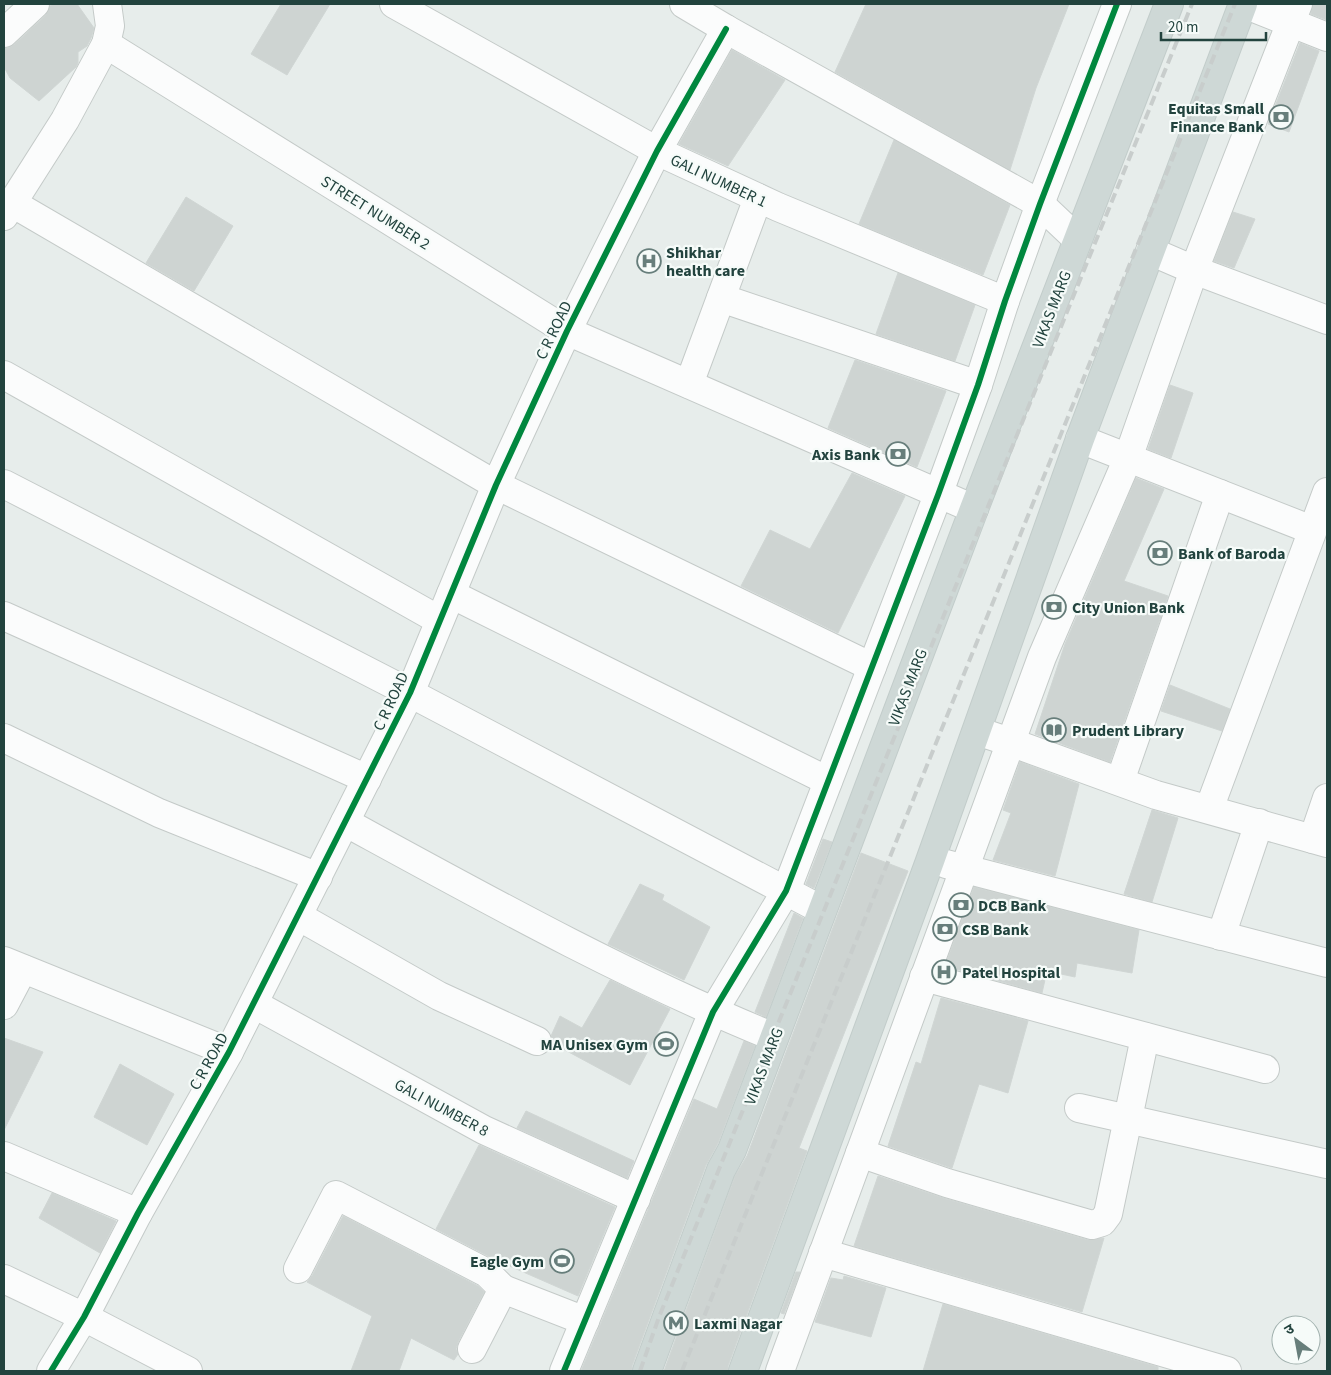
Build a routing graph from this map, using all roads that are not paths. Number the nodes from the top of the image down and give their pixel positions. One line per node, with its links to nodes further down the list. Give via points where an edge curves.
1 (35, 4): 10 (street)
2 (107, 4): 12 (street, via 110,26)
3 (394, 4): 13 (street, GALI NUMBER 1)
4 (684, 4): 9 (street)
5 (1117, 4): 15 (street)
6 (1169, 4): 17 (main road, VIKAS MARG)
7 (1244, 4): 8 (street); 18 (main road)
8 (1295, 13): 11 (street); 19 (street)
9 (726, 29): 13 (street, C R ROAD); 15 (street)
10 (4, 33)
11 (1327, 37)
12 (106, 44): 16 (street, via 65,120); 23 (street, STREET NUMBER 2)
13 (657, 151): 14 (street, GALI NUMBER 1); 23 (street, C R ROAD)
14 (758, 198): 20 (street); 21 (street, GALI NUMBER 1)
15 (1040, 204): 17 (street); 21 (street)
16 (8, 209): 30 (street)
17 (1077, 239): 34 (main road, VIKAS MARG)
18 (1150, 251): 19 (street); 27 (main road)
19 (1194, 270): 22 (street); 28 (street)
20 (721, 298): 25 (street); 26 (street)
21 (1005, 302): 26 (street)
22 (1327, 320)
23 (567, 331): 25 (street, STREET NUMBER 2); 30 (street, C R ROAD)
24 (4, 375): 38 (street)
25 (689, 384): 32 (street, STREET NUMBER 2)
26 (978, 385): 32 (street)
27 (1080, 439): 28 (street); 41 (main road)
28 (1128, 458): 33 (street); 43 (street, via 1042,656)
29 (4, 484): 40 (street)
30 (496, 485): 36 (street, C R ROAD); 39 (street)
31 (1327, 492): 35 (street)
32 (938, 494): 34 (street, STREET NUMBER 2); 39 (street)
33 (1220, 494): 35 (street); 46 (street)
34 (974, 509): 56 (main road, VIKAS MARG)
35 (1312, 530): 48 (street)
36 (451, 594): 38 (street, C R ROAD); 45 (street)
37 (4, 616): 44 (street)
38 (439, 620): 40 (street, C R ROAD)
39 (872, 667): 45 (street)
40 (410, 693): 44 (street, C R ROAD); 55 (street)
41 (977, 731): 43 (street); 52 (main road)
42 (4, 738): 54 (street, via 159,813)
43 (1010, 742): 46 (street); 53 (street)
44 (367, 779): 49 (street, C R ROAD)
45 (828, 781): 55 (street)
46 (1120, 781): 48 (street)
47 (1327, 798): 51 (street)
48 (1209, 810): 50 (street)
49 (345, 822): 54 (street, C R ROAD); 64 (street, via 559,936)
50 (1258, 824): 51 (street); 58 (street)
51 (1320, 841)
52 (930, 860): 53 (street); 88 (main road)
53 (964, 868): 58 (street); 61 (street)
54 (318, 876): 57 (street, C R ROAD)
55 (786, 892): 56 (street); 64 (street)
56 (822, 910): 65 (main road, VIKAS MARG)
57 (298, 916): 62 (street, C R ROAD); 67 (street, via 440,996)
58 (1221, 936): 59 (street)
59 (1327, 963)
60 (14, 965): 63 (street); 68 (street)
61 (924, 977): 66 (street); 72 (street)
62 (254, 1004): 68 (street, C R ROAD); 75 (street, GALI NUMBER 8, via 484,1130)
63 (4, 1005)
64 (713, 1012): 65 (street); 75 (street)
65 (774, 1037): 87 (main road, VIKAS MARG)
66 (1145, 1037): 69 (street); 71 (street)
67 (537, 1041)
68 (229, 1052): 76 (street, C R ROAD)
69 (1265, 1069)
70 (1079, 1108): 71 (street)
71 (1128, 1118): 72 (street, via 1108,1214 1102,1222 1092,1225 947,1183); 74 (street)
72 (860, 1153): 77 (street)
73 (4, 1156): 76 (street)
74 (1327, 1164)
75 (636, 1199): 82 (street)
76 (138, 1213): 81 (street, C R ROAD)
77 (823, 1252): 89 (street); 90 (street)
78 (298, 1269): 80 (street, via 336,1196 487,1273)
79 (4, 1279): 81 (street)
80 (503, 1289): 82 (street); 83 (street)
81 (84, 1316): 84 (street, C R ROAD); 85 (street)
82 (585, 1321): 86 (street)
83 (472, 1349)
84 (52, 1371)
85 (188, 1371)
86 (564, 1371)
87 (647, 1371)
88 (743, 1371)
89 (780, 1371)
90 (1227, 1371)

